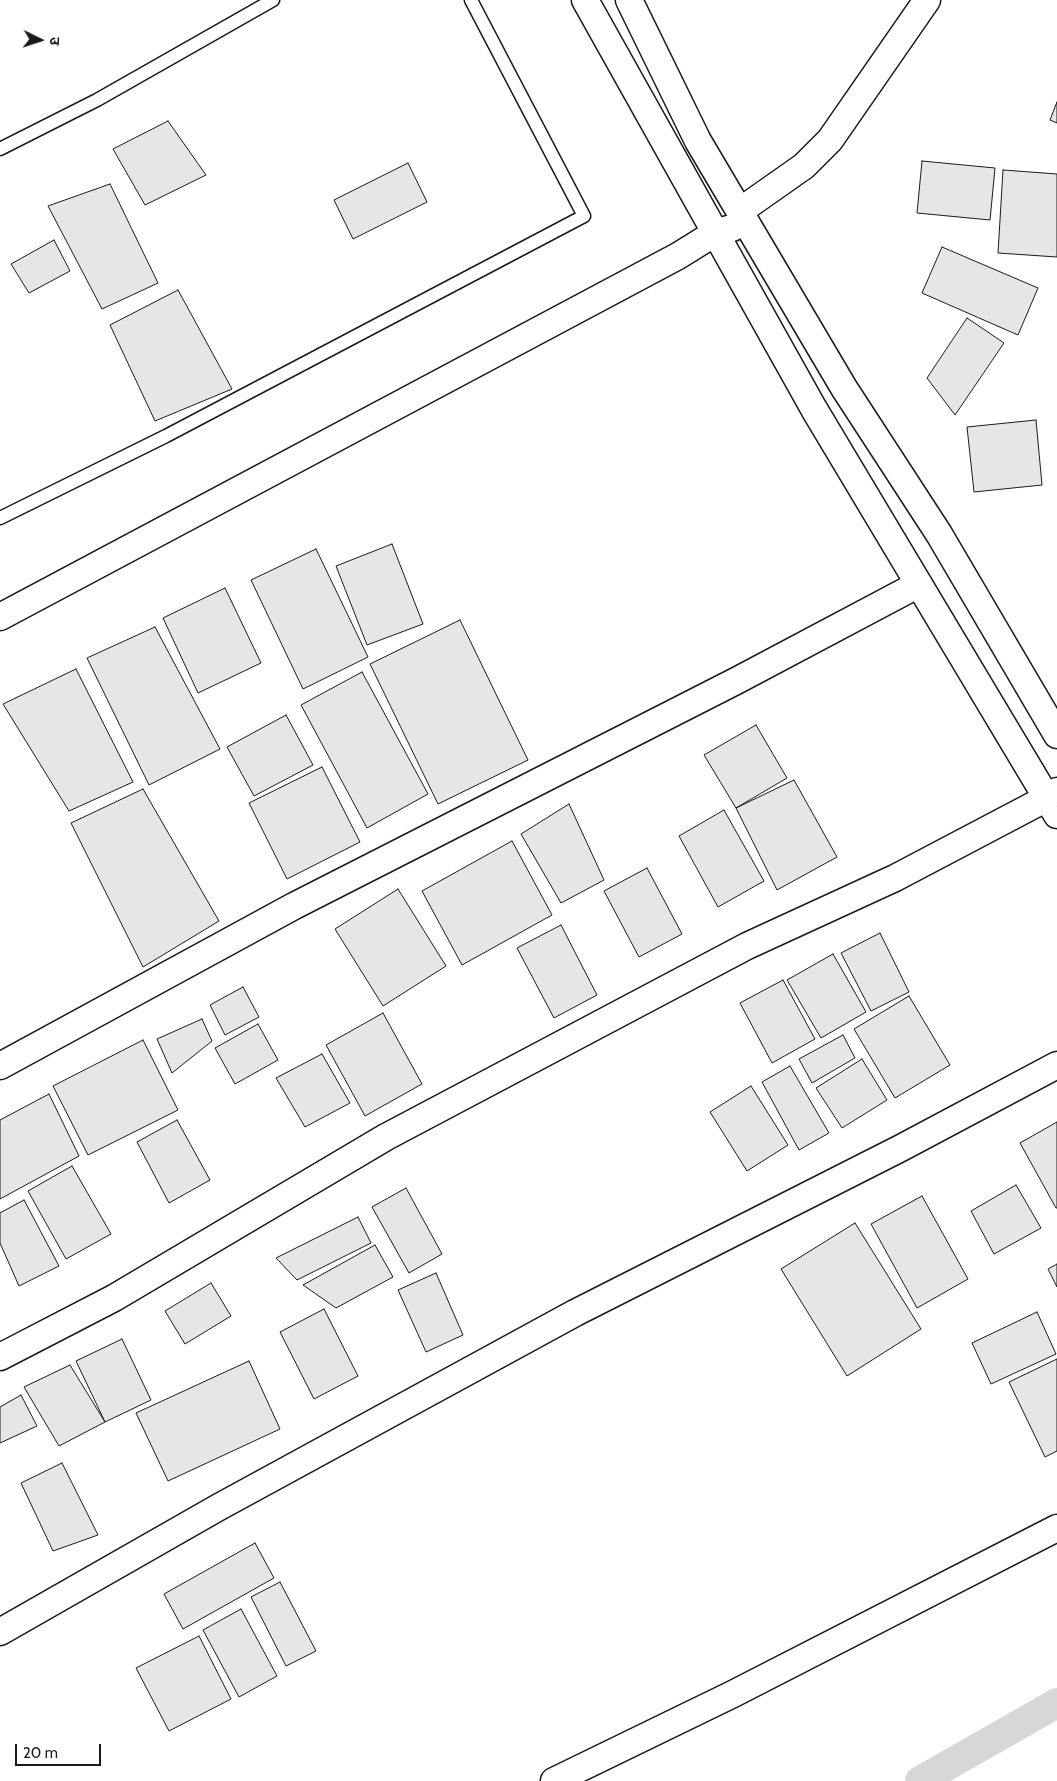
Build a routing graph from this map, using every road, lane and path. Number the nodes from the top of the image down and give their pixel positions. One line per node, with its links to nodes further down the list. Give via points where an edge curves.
1 (273, 0): 6 (lane, via 97,100)
2 (471, 0): 9 (lane, via 584,216 175,431)
3 (584, 0): 8 (street)
4 (629, 0): 7 (street, via 698,141)
5 (927, 0): 7 (street, via 830,140)
6 (0, 149)
7 (743, 217): 8 (street); 12 (street, via 844,388 940,534)
8 (715, 233): 10 (street, via 814,409); 11 (street, via 669,261)
9 (0, 518)
10 (919, 584): 13 (street); 15 (street, via 294,906)
11 (0, 617)
12 (1057, 735)
13 (1054, 801): 16 (street, via 747,946 404,1127 114,1298)
14 (1057, 1065): 18 (street, via 575,1314 219,1507)
15 (0, 1066)
16 (0, 1356)
17 (1057, 1528): 19 (street, via 733,1694)
18 (0, 1632)
19 (554, 1781)

